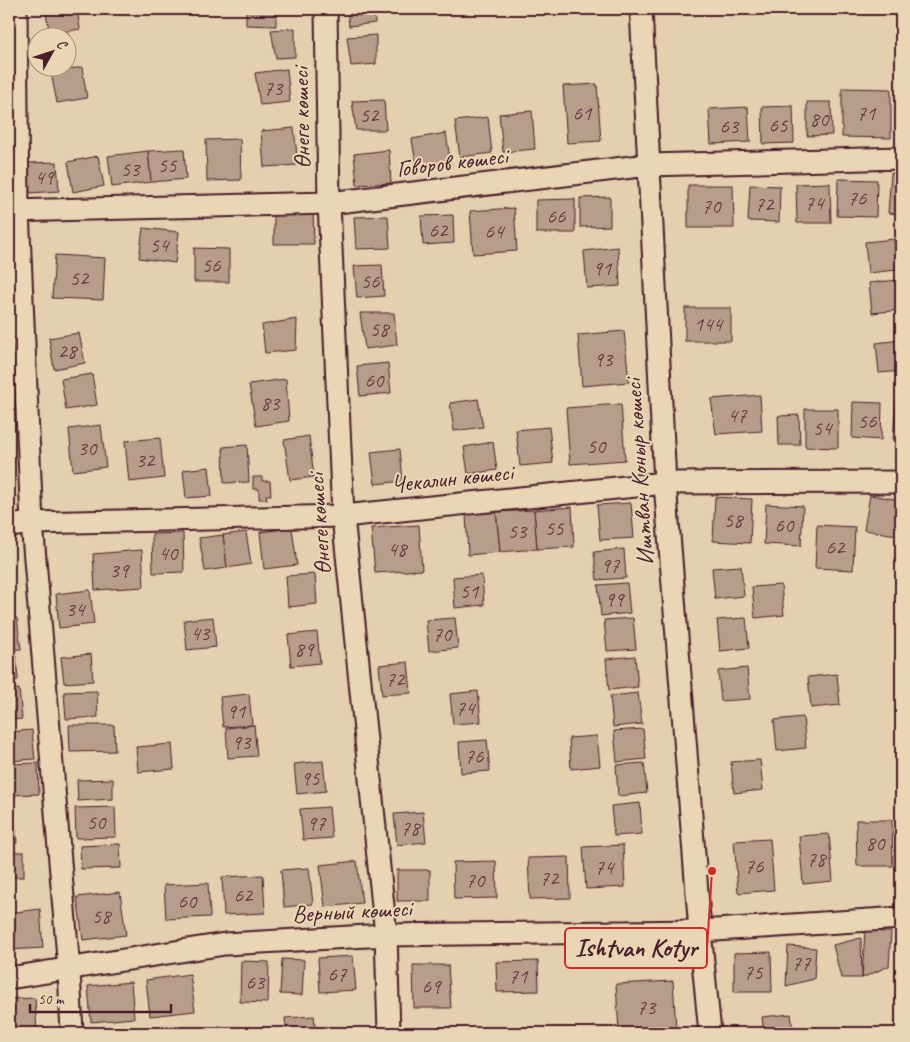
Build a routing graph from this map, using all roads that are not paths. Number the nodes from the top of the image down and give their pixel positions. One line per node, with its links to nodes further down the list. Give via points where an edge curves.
1 (16, 9): 7 (street)
2 (326, 9): 6 (street, Өнеге көшесі)
3 (641, 9): 5 (street, Иштван Коныр көшесі)
4 (901, 158): 5 (street, Говоров көшесі)
5 (649, 165): 6 (street, Говоров көшесі); 9 (street, Иштван Коныр көшесі)
6 (329, 203): 7 (street, Говоров көшесі); 10 (street, Өнеге көшесі)
7 (13, 211): 11 (street)
8 (901, 482): 9 (street, Чекалин көшесі)
9 (665, 483): 10 (street, Чекалин көшесі); 14 (street, Иштван Коныр көшесі)
10 (343, 516): 11 (street, Чекалин көшесі); 15 (street, Өнеге көшесі)
11 (32, 523): 12 (street, Чекалин көшесі); 16 (street)
12 (9, 526)
13 (901, 918): 14 (street, Верный көшесі)
14 (700, 931): 15 (street, Верный көшесі); 20 (street, Иштван Коныр көшесі)
15 (386, 935): 16 (street, Верный көшесі, via 225,944); 19 (street, Өнеге көшесі)
16 (69, 970): 17 (street, Верный көшесі); 18 (street)
17 (9, 978)
18 (72, 1033)
19 (389, 1033)
20 (710, 1033)

